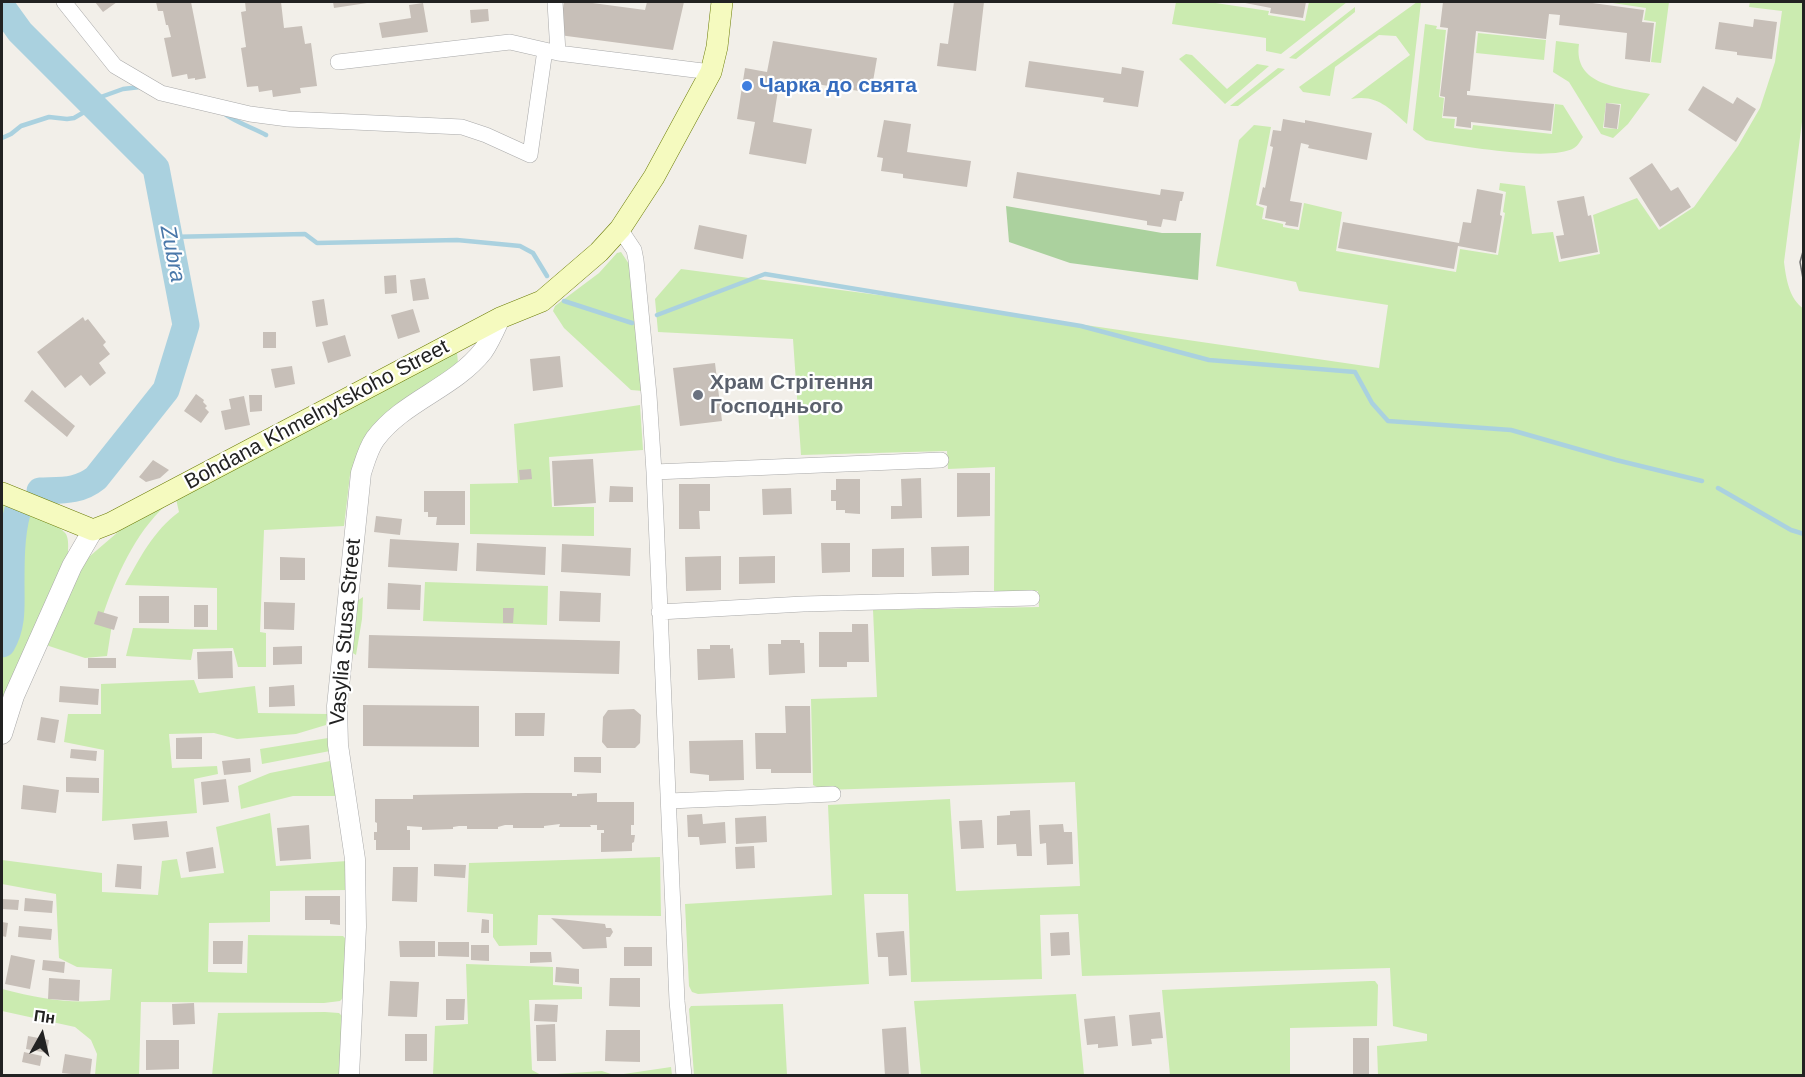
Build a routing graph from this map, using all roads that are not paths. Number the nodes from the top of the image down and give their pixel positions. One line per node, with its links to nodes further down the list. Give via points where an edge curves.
1 (64, 2): 4 (street, via 115,66 161,93 288,119 462,127 530,155)
2 (555, 2): 4 (street)
3 (722, 2): 6 (main road, Bohdana Khmelnytskoho Street)
4 (551, 51): 5 (street, via 510,42); 6 (street)
5 (338, 62)
6 (711, 72): 7 (main road, Bohdana Khmelnytskoho Street, via 654,177)
7 (620, 229): 8 (main road, Bohdana Khmelnytskoho Street, via 542,301); 10 (street, via 636,260)
8 (500, 318): 12 (main road, Bohdana Khmelnytskoho Street); 18 (street, Vasylia Stusa Street, via 482,352 459,374 393,419 382,431 361,473 337,706 338,745 355,860)
9 (941, 460): 10 (street)
10 (654, 472): 14 (street)
11 (6, 495): 12 (main road)
12 (93, 530): 15 (street, via 72,566 14,696)
13 (1032, 598): 14 (street)
14 (659, 612): 17 (street)
15 (2, 734)
16 (833, 794): 17 (street)
17 (669, 801): 19 (street)
18 (349, 1076)
19 (684, 1076)

